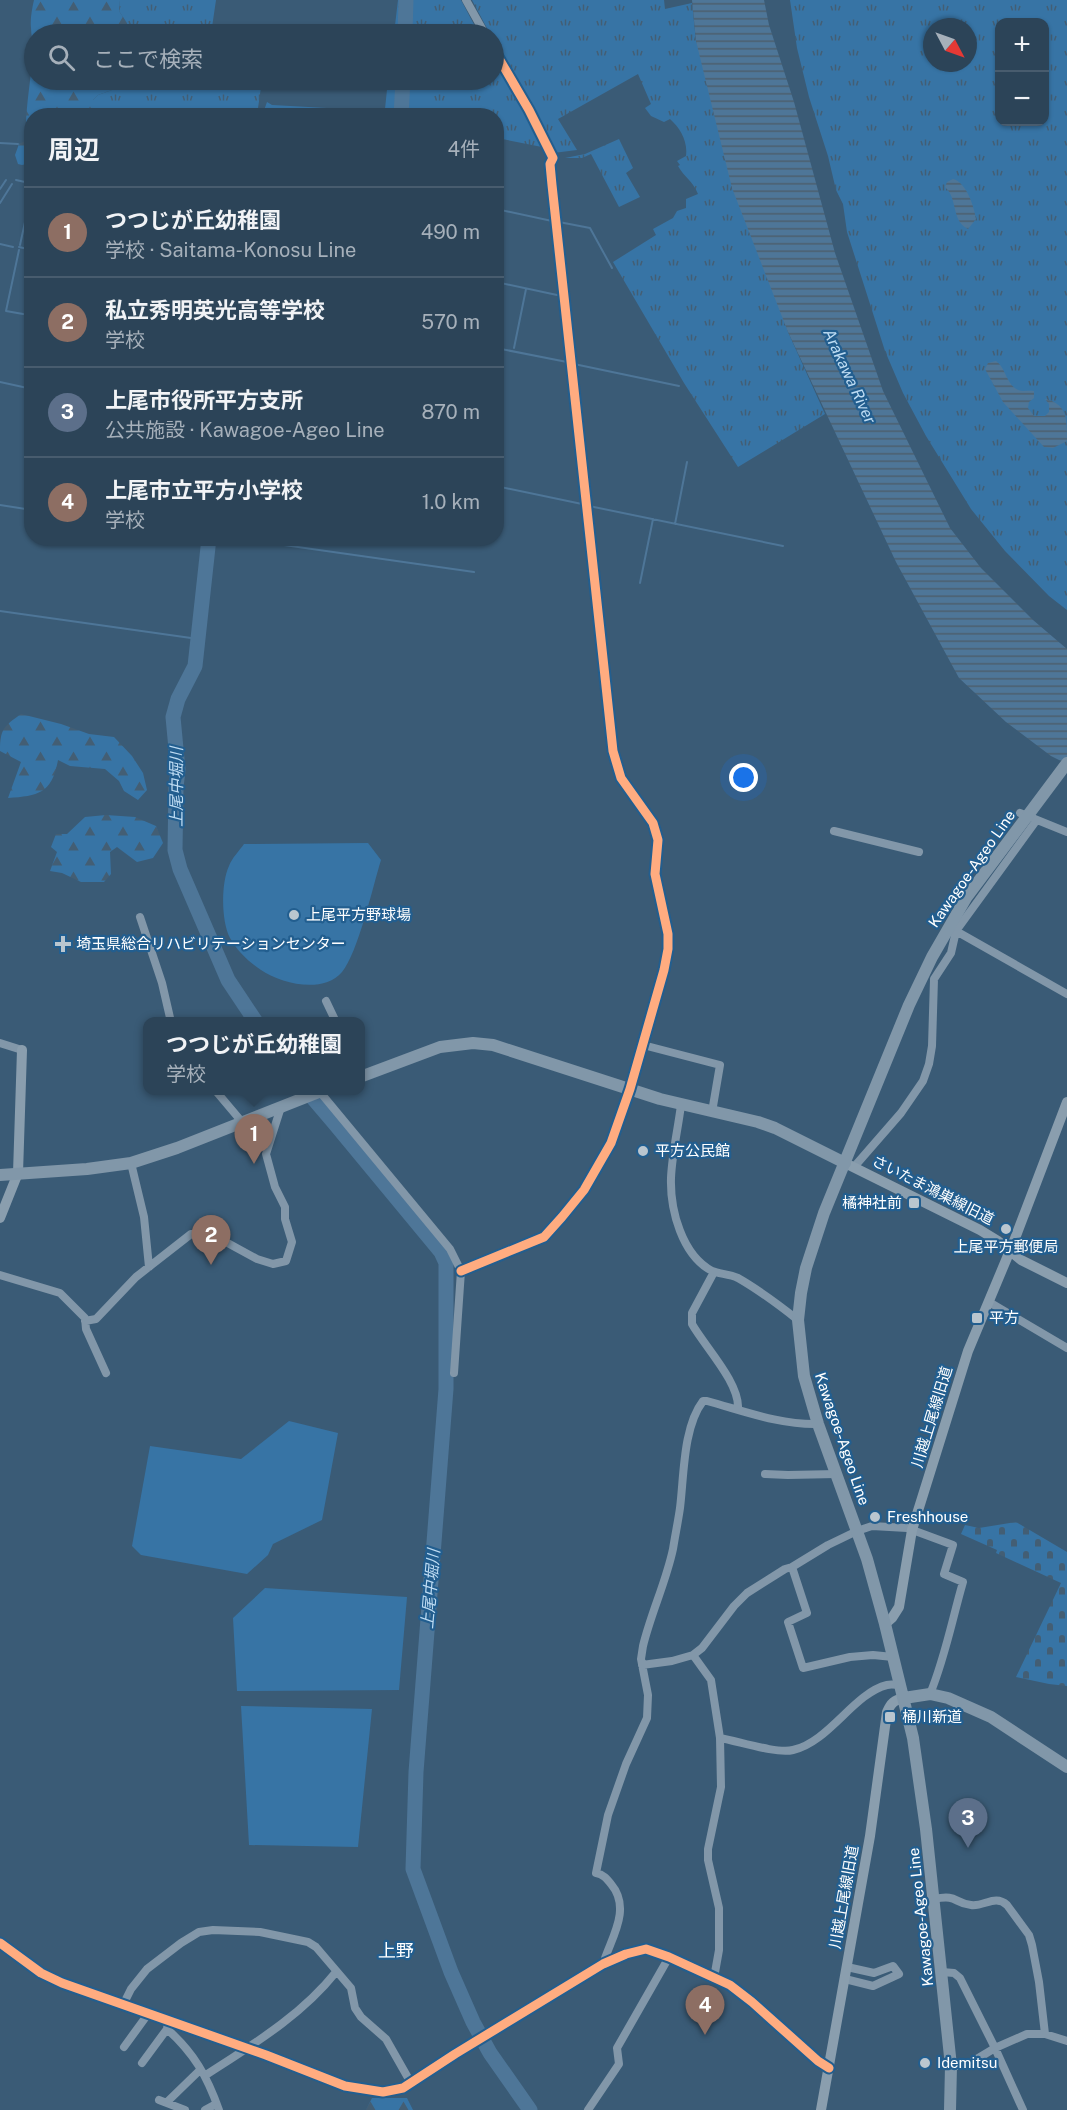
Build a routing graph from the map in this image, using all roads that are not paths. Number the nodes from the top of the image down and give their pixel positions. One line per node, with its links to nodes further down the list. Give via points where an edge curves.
1 (466, 0): 2 (street)
2 (479, 24)
3 (504, 67): 17 (street, via 553,158 552,185 613,751 621,778 653,824 658,840 656,874 668,949)
4 (1067, 763): 30 (main road, Kawagoe-Ageo Line, via 978,881 943,935 909,1005)
5 (1020, 813): 6 (street)
6 (1036, 820): 8 (street); 11 (street)
7 (834, 831): 9 (street)
8 (1067, 832)
9 (920, 852)
10 (140, 917): 14 (street)
11 (956, 931): 12 (street); 30 (street, via 951,953 934,979 933,1036 927,1072 901,1113)
12 (1067, 994)
13 (326, 1000): 15 (street)
14 (170, 1017)
15 (334, 1017)
16 (0, 1043): 18 (street)
17 (643, 1045): 20 (street); 27 (street, via 720,1065)
18 (22, 1050): 31 (street)
19 (365, 1072): 20 (main road, via 440,1047 473,1043 509,1049)
20 (630, 1089): 25 (main road); 36 (street, via 611,1143 584,1190 544,1237)
21 (219, 1095): 28 (street)
22 (313, 1095): 26 (main road)
23 (317, 1095): 36 (street, via 450,1249)
24 (1067, 1102): 34 (street)
25 (681, 1105): 27 (main road); 37 (street, via 671,1178 672,1202 689,1250)
26 (281, 1107): 28 (main road); 35 (street, via 266,1154 285,1207 292,1242 286,1261 273,1264 213,1235 191,1234)
27 (711, 1112): 30 (main road, via 775,1128)
28 (242, 1122): 29 (main road)
29 (131, 1163): 31 (main road); 35 (street, via 144,1216)
30 (849, 1165): 34 (street, さいたま鴻巣線旧道, via 980,1230); 41 (main road, Kawagoe-Ageo Line, via 811,1250)
31 (18, 1173): 32 (main road); 33 (street)
32 (0, 1175)
33 (0, 1218)
34 (1010, 1252): 39 (street, さいたま鴻巣線旧道); 40 (street, 川越上尾線旧道)
35 (149, 1267): 42 (street, via 96,1319)
36 (461, 1271): 45 (street)
37 (714, 1272): 41 (street, via 737,1278); 46 (street, via 692,1313 692,1324 732,1382)
38 (0, 1275): 42 (street, via 60,1293)
39 (1067, 1283)
40 (989, 1302): 43 (street); 51 (street, 川越上尾線旧道, via 963,1367)
41 (798, 1320): 47 (main road, Kawagoe-Ageo Line, via 804,1376)
42 (85, 1321): 44 (street)
43 (1067, 1348)
44 (106, 1373)
45 (454, 1374)
46 (738, 1409): 47 (street, via 791,1423); 56 (street, via 703,1401 693,1422 680,1512 666,1576 646,1634)
47 (818, 1424): 49 (main road, Kawagoe-Ageo Line)
48 (765, 1474): 49 (street)
49 (837, 1474): 50 (main road, Kawagoe-Ageo Line)
50 (857, 1530): 51 (street, via 872,1526); 52 (street); 53 (main road, Kawagoe-Ageo Line)
51 (912, 1530): 53 (street, 川越上尾線旧道, via 899,1607); 58 (street, via 953,1545 944,1574 963,1582 944,1658)
52 (792, 1567): 54 (street, via 747,1593); 55 (street, via 807,1613 788,1622 803,1668 850,1657)
53 (885, 1624): 55 (main road, Kawagoe-Ageo Line)
54 (693, 1655): 56 (street); 60 (street, via 711,1680)
55 (893, 1657): 57 (main road, Kawagoe-Ageo Line)
56 (642, 1665): 65 (street, via 647,1718 608,1815 596,1873 602,1874 616,1890 621,1911)
57 (901, 1685): 59 (main road, Kawagoe-Ageo Line); 60 (street, via 878,1690 816,1740 795,1750)
58 (930, 1694): 59 (main road); 61 (main road, via 991,1717)
59 (904, 1698): 62 (main road, Kawagoe-Ageo Line, via 920,1782); 66 (street, 川越上尾線旧道, via 891,1704 887,1712)
60 (720, 1738): 69 (street, via 722,1786 708,1849 720,1920)
61 (1067, 1767)
62 (934, 1899): 68 (main road, Kawagoe-Ageo Line); 74 (street, via 951,1897 969,1905 995,1900 1007,1905 1032,1945)
63 (0, 1943): 71 (street, via 41,1973)
64 (669, 1957): 65 (street, via 646,1950); 69 (street); 87 (street, via 617,2048 619,2064)
65 (603, 1964): 83 (street)
66 (847, 1967): 70 (street, 川越上尾線旧道); 70 (street, via 874,1973 893,1966 899,1974 873,1986)
67 (336, 1972): 71 (street, via 308,1942 260,1932 199,1932 147,1969); 78 (street, via 295,2015); 83 (street, via 351,1988 361,2017 386,2039)
68 (942, 1972): 77 (street, via 960,1978); 80 (main road, Kawagoe-Ageo Line)
69 (714, 1978): 81 (street, via 740,1992)
70 (845, 1979): 81 (street, 川越上尾線旧道)
71 (123, 2005): 72 (street)
72 (148, 2014): 73 (street); 76 (street)
73 (168, 2025): 78 (street); 79 (street); 82 (street)
74 (1045, 2034): 75 (street); 77 (street, via 1027,2034)
75 (1067, 2041)
76 (124, 2047)
77 (996, 2048): 80 (street, via 965,2066); 90 (street)
78 (246, 2049): 82 (street); 83 (street, via 360,2090 383,2092)
79 (142, 2063)
80 (951, 2066): 89 (main road, Kawagoe-Ageo Line)
81 (829, 2068): 88 (street, 川越上尾線旧道)
82 (203, 2072): 84 (street); 85 (street, via 163,2101)
83 (411, 2083)
84 (218, 2107): 86 (street)
85 (185, 2110)
86 (205, 2110)
87 (588, 2110)
88 (821, 2110)
89 (950, 2110)
90 (1023, 2110)

